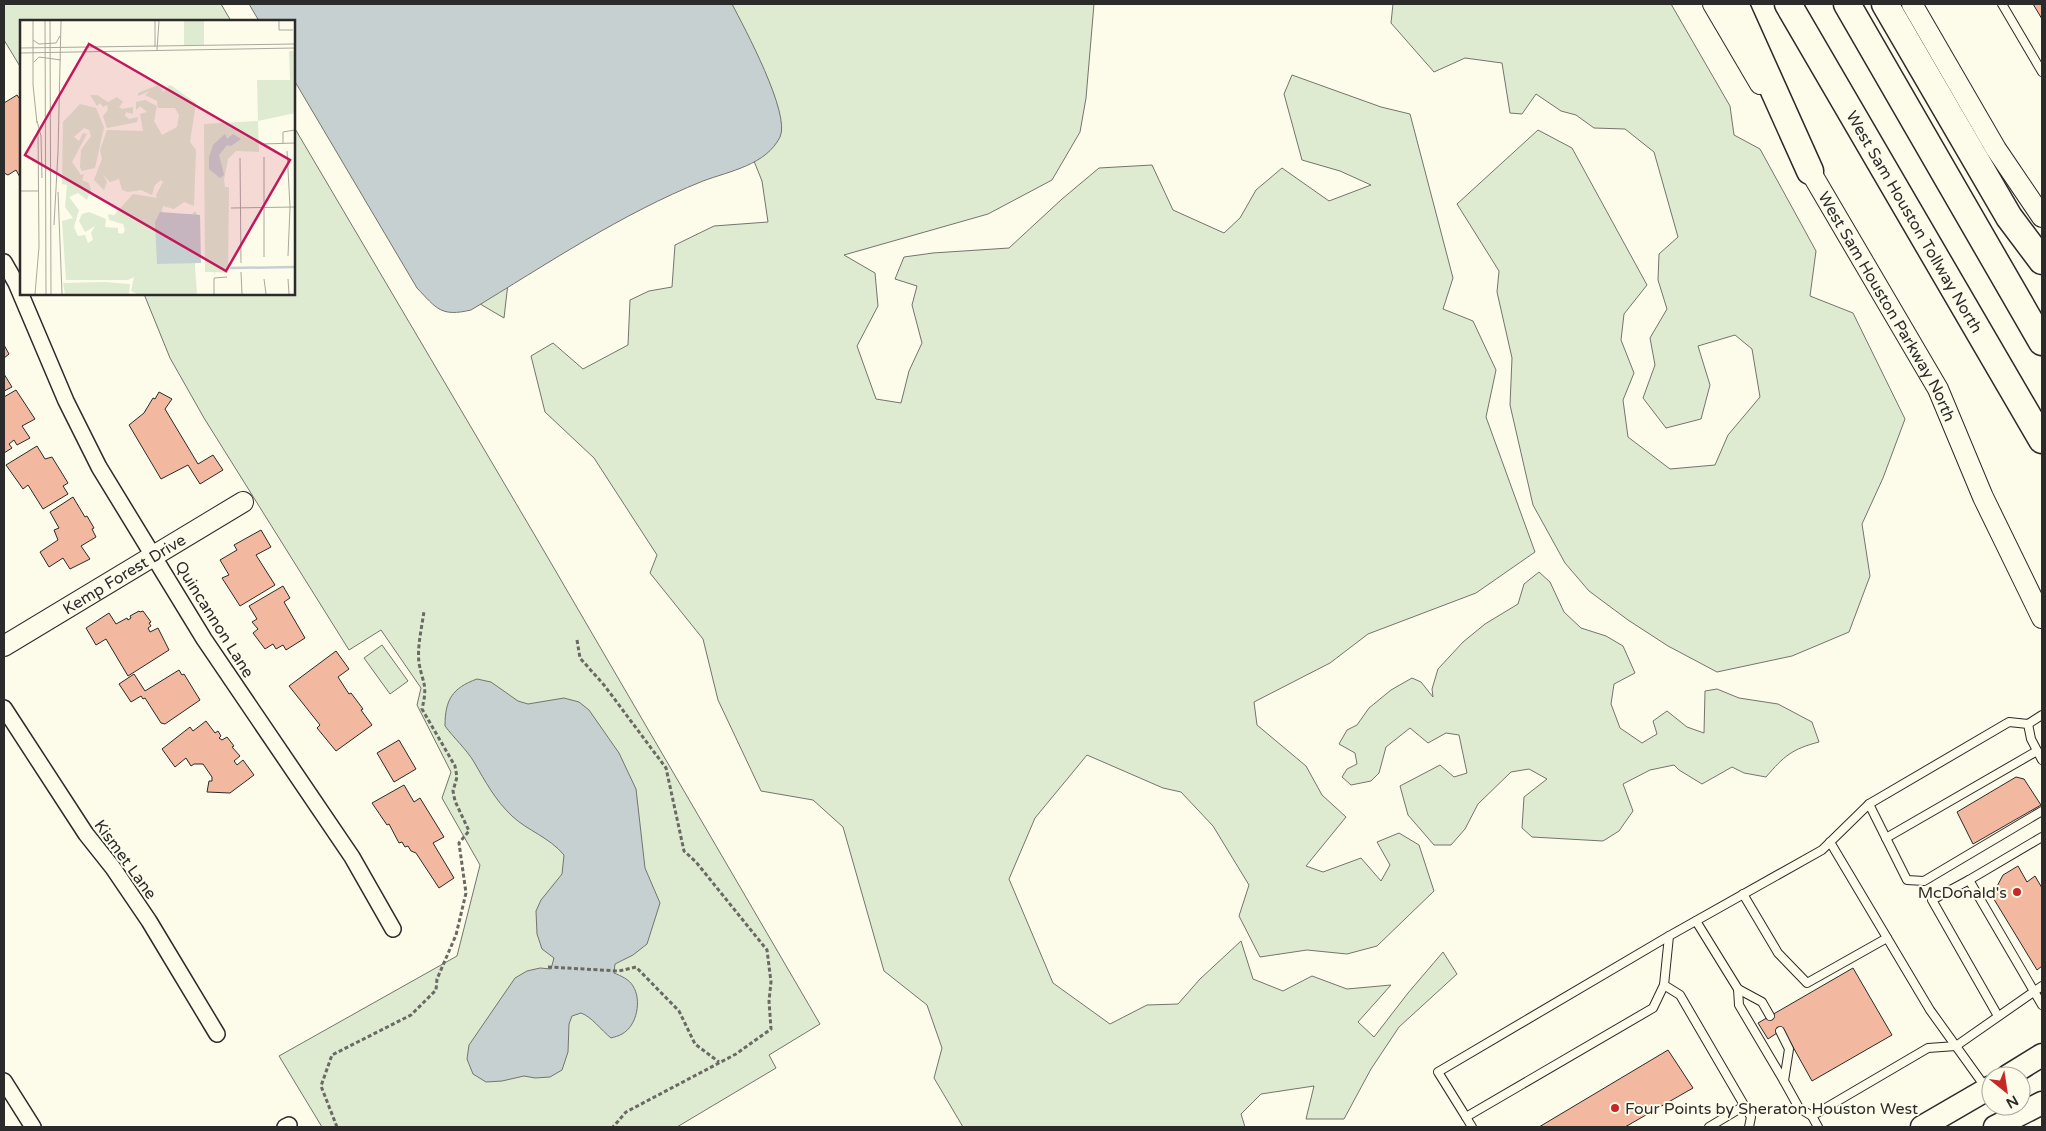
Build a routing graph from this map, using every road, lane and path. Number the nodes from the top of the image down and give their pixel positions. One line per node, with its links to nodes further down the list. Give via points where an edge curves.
1 (1713, 4): 9 (main road, West Sam Houston Parkway North)
2 (1735, 4): 9 (highway)
3 (1788, 4): 16 (highway, West Sam Houston Tollway North)
4 (1847, 4): 15 (highway)
5 (1885, 4): 11 (highway, via 2009,218)
6 (1912, 4): 10 (main road, via 1996,148)
7 (2002, 4): 8 (lane)
8 (2042, 72)
9 (1810, 171): 20 (main road, West Sam Houston Parkway North, via 1938,389 1983,497)
10 (2042, 216)
11 (2042, 261)
12 (4, 262): 13 (street, Quincannon Lane)
13 (20, 292)
14 (21, 295): 18 (street, Quincannon Lane, via 66,401 95,458)
15 (2042, 342)
16 (2042, 440)
17 (243, 502): 18 (main road, Kemp Forest Drive)
18 (154, 555): 22 (main road, Kemp Forest Drive); 36 (street, Quincannon Lane, via 204,639 352,857)
19 (424, 611): 61 (path, via 419,653 426,694 422,709 458,777 455,801 469,831 460,844 466,893 456,935 437,979 436,990 412,1015 332,1055 321,1086)
20 (2042, 618)
21 (577, 640): 51 (path, via 580,658 666,768 684,851 767,950 772,1029)
22 (4, 646)
23 (4, 708): 48 (street, Kismet Lane, via 86,834 149,921)
24 (2042, 715): 25 (lane)
25 (2028, 724): 26 (lane); 28 (lane, via 2009,722)
26 (2037, 751): 27 (lane); 31 (lane)
27 (2042, 760)
28 (1869, 804): 31 (lane); 32 (lane)
29 (2042, 811): 31 (lane, via 1924,881 1907,880)
30 (2042, 837): 33 (lane)
31 (1886, 838)
32 (1830, 842): 34 (lane, via 1822,850); 38 (lane)
33 (1969, 880): 43 (lane); 46 (lane, via 1932,900)
34 (1743, 894): 35 (lane); 38 (lane, via 1778,953 1807,983)
35 (1696, 921): 37 (lane); 42 (lane)
36 (392, 929)
37 (1670, 936): 40 (lane); 59 (lane, via 1438,1072)
38 (1887, 938): 49 (lane, via 1930,1010)
39 (548, 967): 51 (path, via 620,971 636,967 679,1011 695,1044)
40 (1664, 985): 56 (lane, via 1680,995); 59 (lane, via 1653,1008)
41 (2042, 986): 43 (lane)
42 (1738, 989): 45 (lane, via 1762,1002); 54 (lane, via 1739,1005)
43 (2034, 991): 44 (lane); 46 (lane)
44 (2042, 1004)
45 (1770, 1016)
46 (1998, 1016): 49 (lane)
47 (1780, 1031): 54 (lane, via 1789,1049)
48 (217, 1034)
49 (1956, 1046): 55 (lane); 58 (lane, via 1928,1048)
50 (2042, 1054): 52 (main road)
51 (719, 1062): 62 (path, via 626,1112)
52 (2023, 1066)
53 (4, 1081): 60 (street)
54 (1784, 1081): 58 (lane, via 1799,1108)
55 (1981, 1084)
56 (1744, 1106): 64 (lane); 65 (lane, via 1751,1117)
57 (1981, 1114): 67 (main road)
58 (1812, 1116): 66 (lane)
59 (1466, 1117): 63 (lane)
60 (32, 1127)
61 (337, 1127)
62 (614, 1127)
63 (1472, 1127)
64 (1709, 1127)
65 (1749, 1127)
66 (1818, 1127)
67 (1922, 1127)

